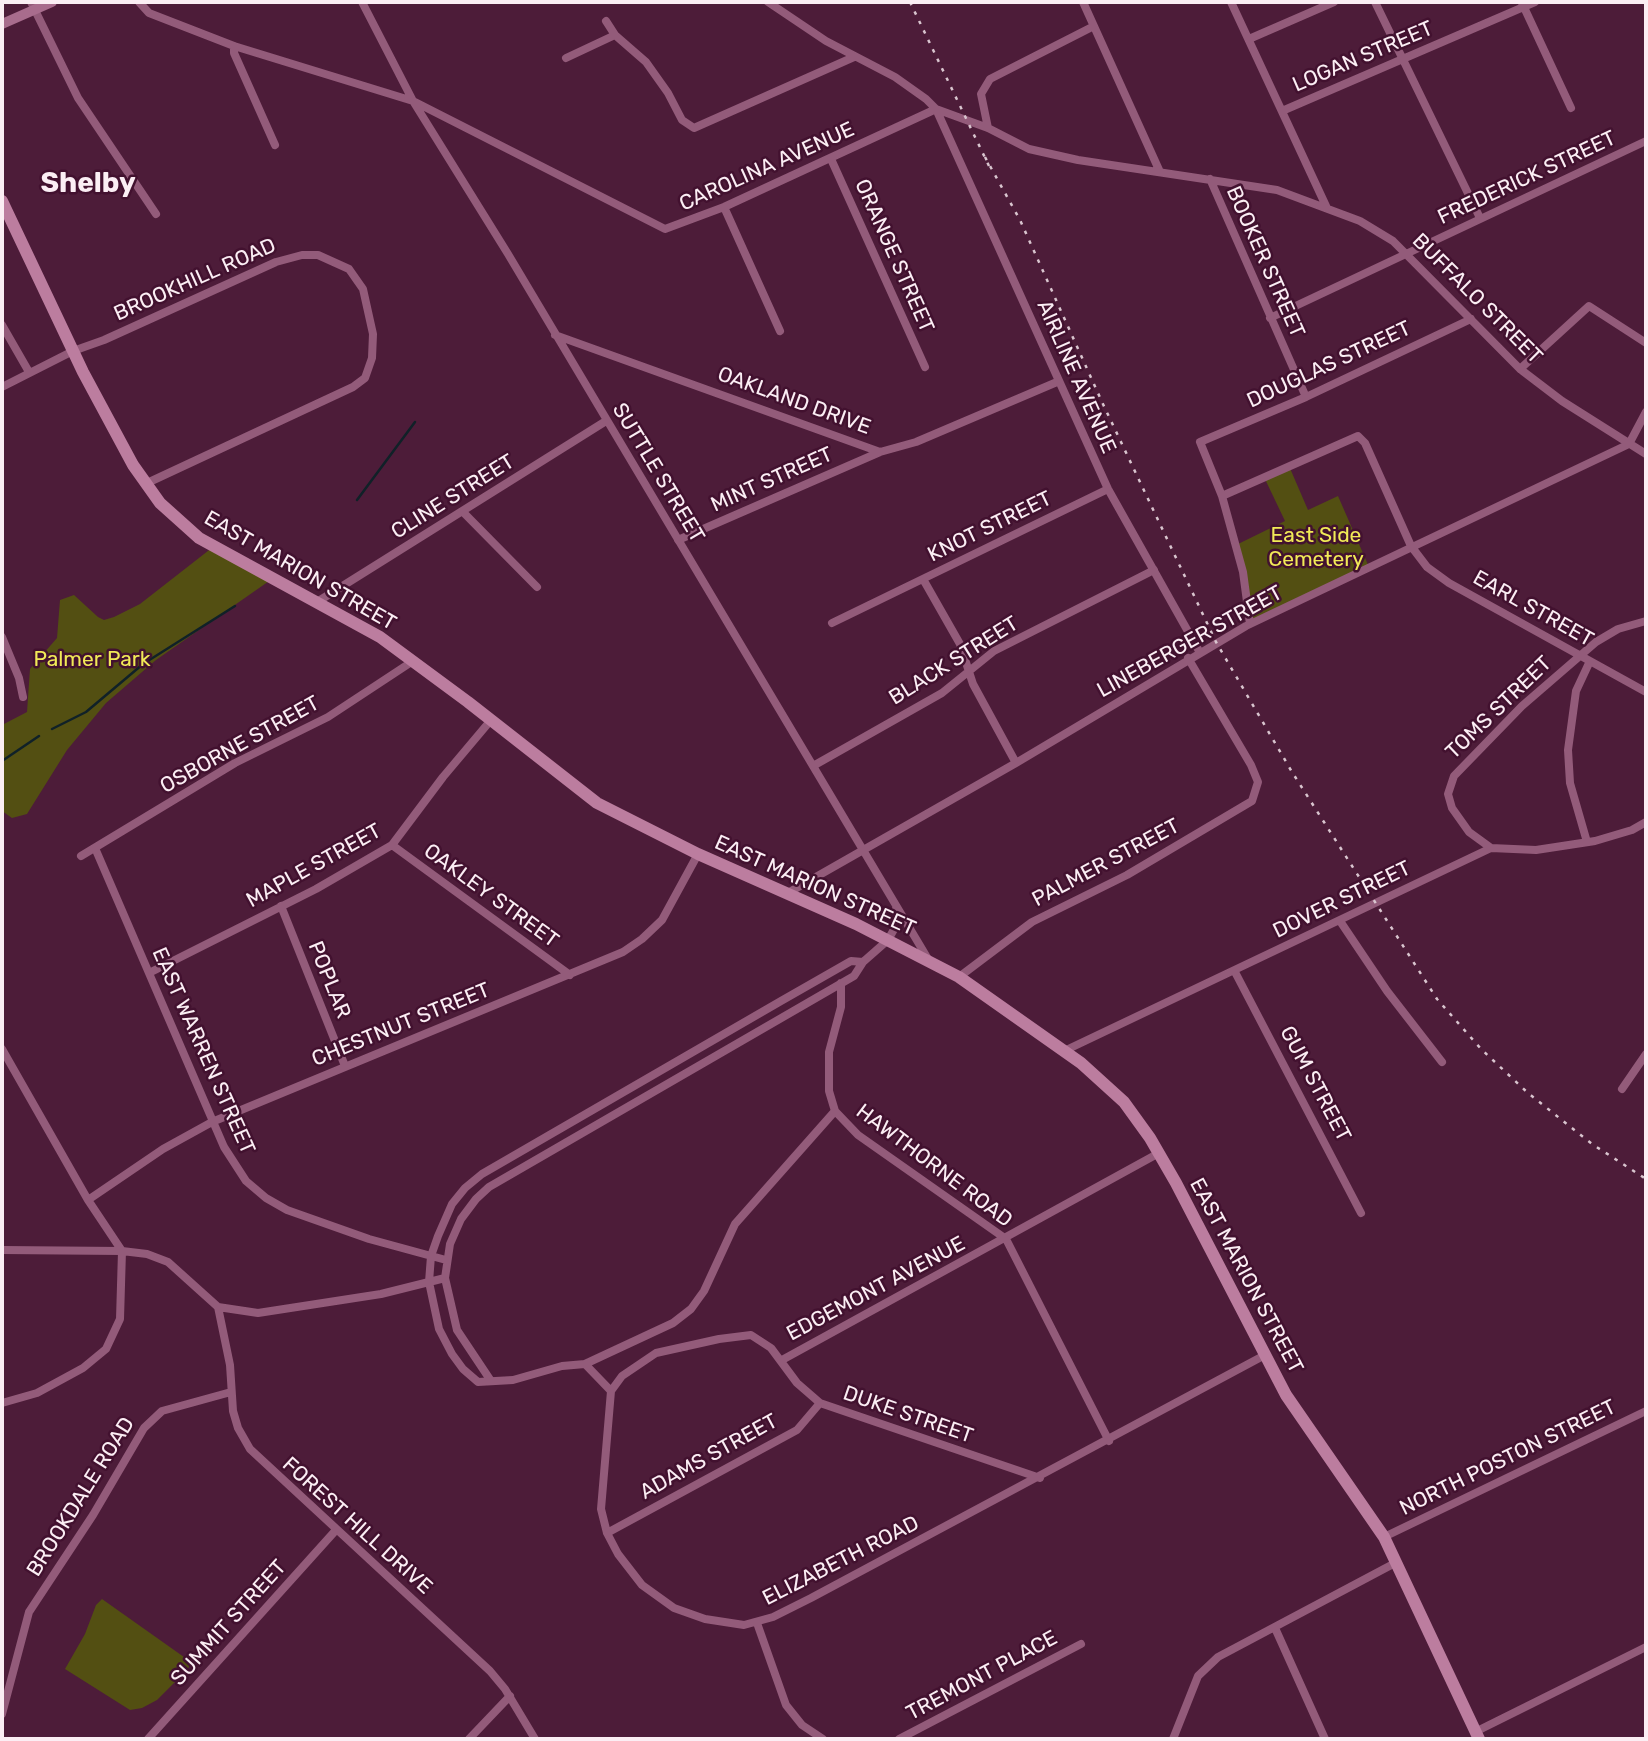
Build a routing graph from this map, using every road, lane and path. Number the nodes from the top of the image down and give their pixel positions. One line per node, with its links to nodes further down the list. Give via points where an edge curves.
1 (52, 2): 12 (main road)
2 (131, 2): 13 (street, CAROLINA AVENUE)
3 (139, 2): 13 (street)
4 (362, 2): 23 (street, SUTTLE STREET)
5 (768, 2): 20 (street)
6 (1083, 2): 16 (street)
7 (1231, 2): 18 (street)
8 (1334, 2): 18 (street)
9 (1375, 2): 22 (street)
10 (1535, 2): 11 (street, LOGAN STREET)
11 (1522, 4): 22 (street, LOGAN STREET); 24 (street)
12 (33, 6): 15 (main road); 36 (street, via 78,98)
13 (149, 13): 19 (street, CAROLINA AVENUE)
14 (606, 21): 17 (street)
15 (2, 24)
16 (1094, 26): 27 (street, via 990,79 981,94); 31 (street)
17 (615, 34): 20 (street, via 646,62 681,120 694,128); 21 (street)
18 (1249, 39): 26 (street)
19 (234, 46): 23 (street, CAROLINA AVENUE); 29 (street)
20 (854, 57): 25 (street, via 895,78)
21 (566, 58)
22 (1401, 60): 26 (street, LOGAN STREET); 37 (street)
23 (413, 101): 35 (street, CAROLINA AVENUE, via 664,229); 43 (street, SUTTLE STREET)
24 (1572, 108)
25 (936, 109): 27 (street); 30 (street, CAROLINA AVENUE); 49 (street, AIRLINE AVENUE)
26 (1282, 111): 34 (street)
27 (988, 128): 31 (street, BUFFALO STREET, via 1029,149)
28 (1646, 141): 37 (street, FREDERICK STREET)
29 (275, 145)
30 (831, 159): 35 (street, CAROLINA AVENUE); 46 (street, ORANGE STREET)
31 (1160, 172): 32 (street, BUFFALO STREET)
32 (1210, 179): 34 (street, BUFFALO STREET, via 1277,190); 39 (street, BOOKER STREET)
33 (2, 201): 45 (main road, EAST MARION STREET)
34 (1326, 206): 38 (street, BUFFALO STREET, via 1377,230)
35 (724, 207): 42 (street)
36 (156, 215)
37 (1480, 218): 38 (street, FREDERICK STREET)
38 (1407, 253): 39 (street, FREDERICK STREET); 40 (street, BUFFALO STREET)
39 (1270, 318): 51 (street, BOOKER STREET)
40 (1471, 319): 47 (street, BUFFALO STREET); 51 (street, DOUGLAS STREET)
41 (2, 325): 48 (street)
42 (780, 331)
43 (555, 334): 53 (street, SUTTLE STREET); 55 (street, OAKLAND DRIVE)
44 (1646, 343): 47 (street, via 1589,306)
45 (73, 351): 48 (street, BROOKHILL ROAD); 57 (main road, EAST MARION STREET); 57 (street, BROOKHILL ROAD, via 292,256 318,255 349,269 357,279 367,301 373,345 368,372 361,382)
46 (925, 367)
47 (1520, 369): 54 (street, BUFFALO STREET)
48 (29, 372): 50 (street, BROOKHILL ROAD)
49 (1058, 382): 55 (street, OAKLAND DRIVE, via 916,442); 58 (street, AIRLINE AVENUE)
50 (2, 387)
51 (1306, 397): 59 (street, DOUGLAS STREET, via 1200,442)
52 (1646, 412): 54 (street)
53 (606, 421): 60 (street, CLINE STREET); 61 (street, SUTTLE STREET)
54 (1629, 444): 56 (street, BUFFALO STREET); 62 (street, LINEBERGER STREET)
55 (880, 452): 61 (street, MINT STREET)
56 (1646, 454)
57 (145, 484): 66 (main road, EAST MARION STREET, via 199,538)
58 (1108, 489): 63 (street, AIRLINE AVENUE); 64 (street, KNOT STREET)
59 (1222, 496): 62 (street, EARL STREET, via 1358,436); 69 (street, via 1243,572)
60 (463, 512): 65 (street); 66 (street, CLINE STREET)
61 (678, 540): 81 (street, SUTTLE STREET)
62 (1411, 546): 69 (street, LINEBERGER STREET); 72 (street, EARL STREET, via 1437,575)
63 (1154, 570): 71 (street, AIRLINE AVENUE); 76 (street, BLACK STREET, via 994,652)
64 (923, 579): 68 (street, KNOT STREET); 76 (street, via 960,644)
65 (537, 587)
66 (317, 602): 74 (main road, EAST MARION STREET, via 352,619)
67 (1646, 621): 72 (street, TOMS STREET, via 1606,635)
68 (832, 623)
69 (1250, 624): 71 (street, LINEBERGER STREET)
70 (2, 638): 78 (street)
71 (1199, 652): 73 (street, LINEBERGER STREET)
72 (1581, 655): 75 (street, EARL STREET); 86 (street, TOMS STREET, via 1522,706 1454,776 1448,794 1452,808 1469,832)
73 (1188, 658): 80 (street, LINEBERGER STREET); 100 (street, PALMER STREET, via 1256,777 1256,794 1249,804 1127,876 1032,922)
74 (413, 661): 79 (main road, EAST MARION STREET); 85 (street, OSBORNE STREET, via 328,717 235,763)
75 (1590, 661): 77 (street, EARL STREET); 83 (street, via 1576,691 1568,750 1570,783)
76 (968, 671): 80 (street); 81 (street, BLACK STREET, via 942,693)
77 (1646, 692)
78 (23, 697)
79 (491, 720): 84 (street, MAPLE STREET); 88 (main road, EAST MARION STREET, via 577,791)
80 (1016, 762): 87 (street, LINEBERGER STREET)
81 (813, 766): 87 (street, SUTTLE STREET)
82 (1646, 821): 83 (street, DOVER STREET, via 1632,830)
83 (1587, 842): 86 (street, DOVER STREET, via 1536,850)
84 (391, 845): 92 (street, MAPLE STREET); 99 (street, OAKLEY STREET)
85 (95, 848): 89 (street, OSBORNE STREET); 98 (street, EAST WARREN STREET)
86 (1491, 848): 93 (street, DOVER STREET)
87 (863, 851): 90 (street, LINEBERGER STREET); 91 (street, SUTTLE STREET)
88 (698, 854): 90 (main road, EAST MARION STREET); 99 (street, CHESTNUT STREET, via 653,930 623,952)
89 (81, 856)
90 (786, 894): 94 (main road, EAST MARION STREET)
91 (895, 903): 94 (street, via 898,920); 95 (street, SUTTLE STREET)
92 (281, 906): 98 (street, MAPLE STREET); 107 (street, POPLAR)
93 (1340, 921): 97 (street, DOVER STREET); 106 (street)
94 (888, 940): 95 (main road, EAST MARION STREET); 96 (street)
95 (928, 959): 100 (main road, EAST MARION STREET)
96 (863, 962): 101 (street, via 856,974); 104 (street, via 849,962)
97 (1235, 972): 103 (street, DOVER STREET); 116 (street, GUM STREET)
98 (149, 973): 111 (street, EAST WARREN STREET)
99 (570, 975): 107 (street, CHESTNUT STREET)
100 (959, 977): 103 (main road, EAST MARION STREET)
101 (841, 984): 108 (street); 110 (street, HAWTHORNE ROAD, via 841,1007 829,1052 829,1091)
102 (2, 1049): 115 (street)
103 (1065, 1051): 113 (main road, EAST MARION STREET, via 1124,1102)
104 (689, 1054): 108 (street); 112 (street)
105 (1646, 1054): 109 (street)
106 (1442, 1062)
107 (345, 1066): 111 (street, CHESTNUT STREET)
108 (695, 1067): 114 (street)
109 (1622, 1089)
110 (835, 1111): 117 (street, HAWTHORNE ROAD, via 858,1135); 127 (street, via 735,1224 691,1309 673,1323)
111 (212, 1122): 115 (street, CHESTNUT STREET); 120 (street, EAST WARREN STREET, via 235,1166 252,1187 274,1203 369,1239)
112 (537, 1142): 114 (street); 120 (street, via 465,1188 446,1217)
113 (1159, 1153): 117 (street, EDGEMONT AVENUE); 125 (main road, EAST MARION STREET)
114 (544, 1155): 121 (street, via 476,1199 456,1230)
115 (88, 1200): 119 (street)
116 (1361, 1213)
117 (1006, 1239): 126 (street, EDGEMONT AVENUE); 134 (street, HAWTHORNE ROAD)
118 (2, 1251): 119 (street)
119 (122, 1251): 124 (street, via 168,1262); 131 (street, via 120,1319 106,1349 37,1393)
120 (431, 1256): 121 (street, EAST WARREN STREET); 123 (street)
121 (446, 1260): 122 (street)
122 (445, 1278): 123 (street); 128 (street, via 457,1330)
123 (429, 1282): 124 (street, via 296,1310 258,1313); 128 (street, via 439,1329 452,1354 470,1377 482,1383)
124 (218, 1307): 130 (street, FOREST HILL DRIVE)
125 (1265, 1355): 134 (street, ELIZABETH ROAD); 138 (main road, EAST MARION STREET, via 1303,1422)
126 (782, 1360): 129 (street, EDGEMONT AVENUE, via 751,1335 719,1339 656,1353 622,1376); 132 (street, DUKE STREET)
127 (585, 1364): 128 (street); 129 (street)
128 (491, 1381)
129 (611, 1391): 137 (street, ELIZABETH ROAD, via 601,1492)
130 (232, 1392): 136 (street, FOREST HILL DRIVE, via 238,1428 250,1449); 145 (street, BROOKDALE ROAD, via 162,1411 144,1428 29,1612)
131 (2, 1403)
132 (820, 1403): 135 (street, DUKE STREET); 137 (street, ADAMS STREET, via 797,1430)
133 (1646, 1411): 138 (street, NORTH POSTON STREET)
134 (1109, 1441): 135 (street, ELIZABETH ROAD)
135 (1040, 1478): 140 (street, ELIZABETH ROAD)
136 (336, 1530): 144 (street, FOREST HILL DRIVE, via 490,1671); 147 (street, SUMMIT STREET)
137 (607, 1533): 140 (street, ELIZABETH ROAD, via 629,1571 660,1600 705,1619 737,1625)
138 (1384, 1538): 139 (main road, EAST MARION STREET)
139 (1397, 1562): 141 (street); 146 (main road, EAST MARION STREET)
140 (757, 1623): 150 (street, via 786,1705 802,1725)
141 (1275, 1628): 152 (street, via 1218,1657 1198,1676); 153 (street)
142 (1081, 1644): 151 (street, TREMONT PLACE)
143 (1646, 1647): 146 (street)
144 (510, 1696): 148 (street); 149 (street, FOREST HILL DRIVE)
145 (2, 1714)
146 (1477, 1736)
147 (148, 1739)
148 (469, 1739)
149 (535, 1739)
150 (823, 1739)
151 (899, 1739)
152 (1173, 1739)
153 (1325, 1739)

